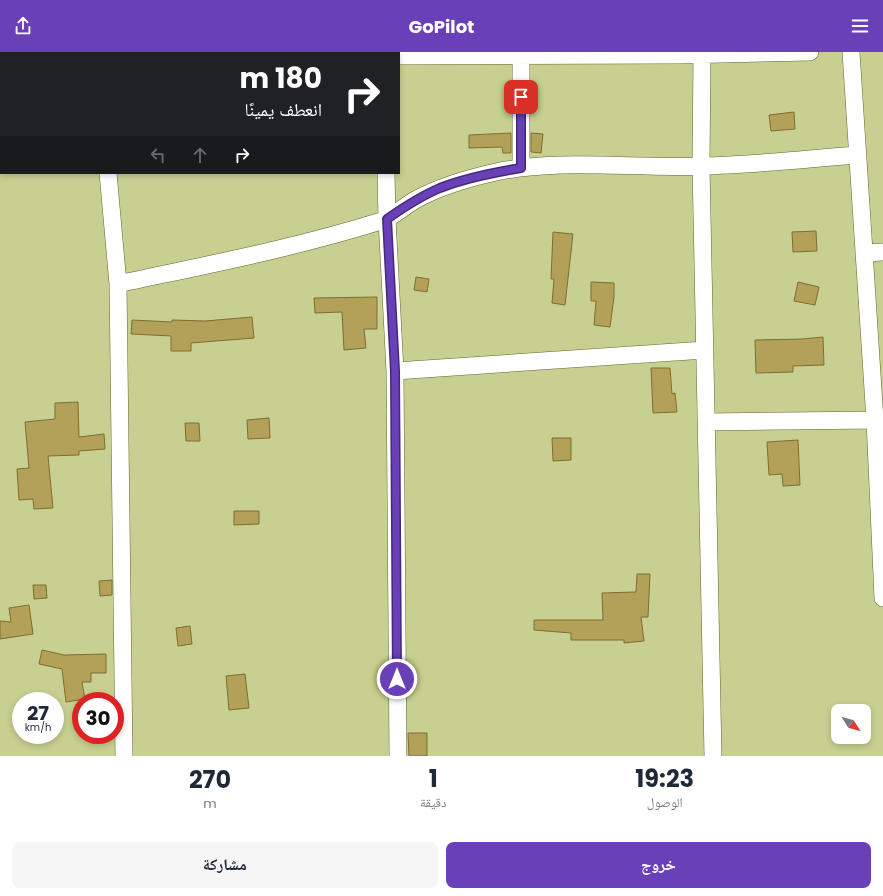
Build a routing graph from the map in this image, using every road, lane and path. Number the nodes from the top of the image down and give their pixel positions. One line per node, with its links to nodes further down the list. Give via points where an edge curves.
1 (810, 52): 5 (street)
2 (851, 52): 7 (street)
3 (521, 53): 4 (street); 6 (street); 9 (street)
4 (680, 53): 5 (street)
5 (702, 54): 8 (street)
6 (400, 56)
7 (857, 155): 8 (street); 14 (street)
8 (701, 166): 9 (street, via 550,165); 16 (street)
9 (521, 168): 12 (street, via 495,172 442,188 416,200)
10 (108, 174): 15 (street)
11 (386, 174): 12 (street)
12 (387, 219): 15 (street, via 314,241); 17 (street)
13 (883, 252): 14 (street)
14 (865, 253): 18 (street)
15 (118, 284): 22 (street)
16 (705, 350): 17 (street); 19 (street)
17 (395, 371): 23 (street)
18 (875, 420): 19 (street); 20 (street)
19 (707, 422): 24 (street)
20 (881, 525): 21 (street)
21 (883, 598)
22 (124, 756)
23 (398, 756)
24 (713, 756)

